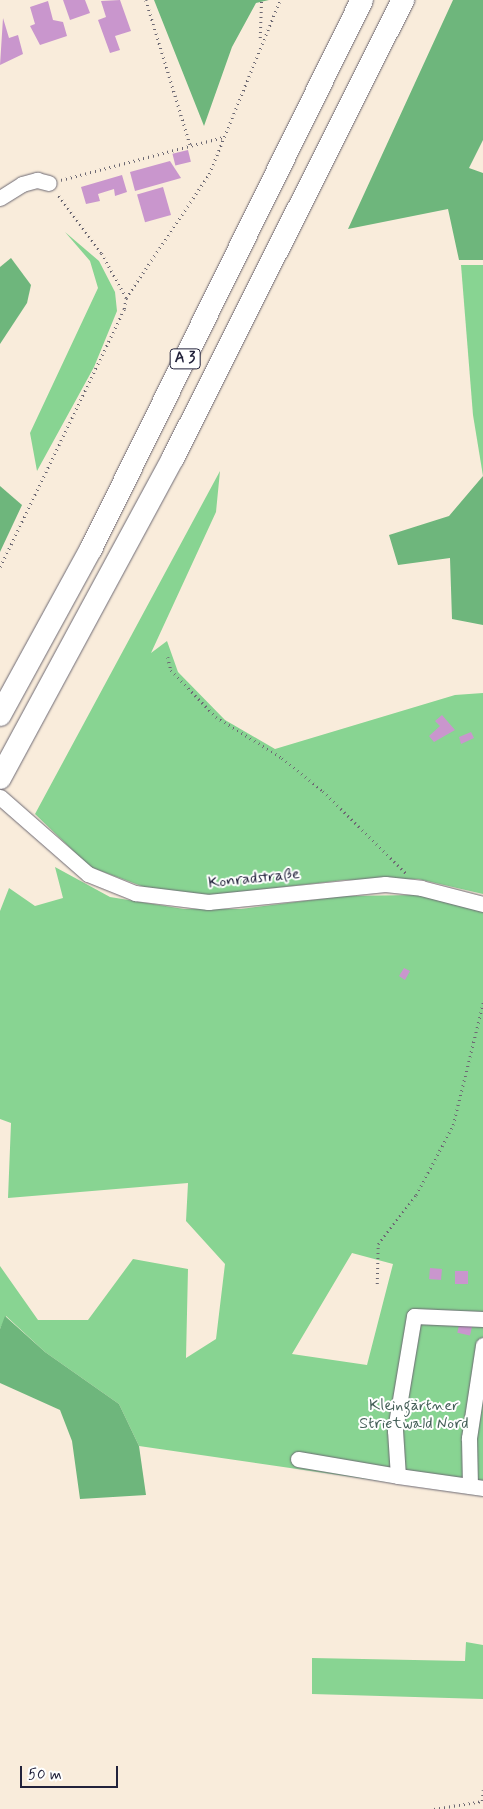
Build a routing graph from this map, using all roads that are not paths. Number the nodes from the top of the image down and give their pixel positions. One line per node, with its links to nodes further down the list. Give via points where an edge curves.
1 (362, 0): 5 (highway, A 3, via 95,540)
2 (403, 0): 6 (highway, A 3, via 173,458)
3 (49, 183): 4 (street, via 36,180 22,184)
4 (0, 198)
5 (0, 715)
6 (0, 778)
7 (0, 797): 8 (street, Konradstraße, via 88,874 135,893 208,902 348,887 421,888)
8 (483, 904)
9 (483, 1319): 12 (street, via 414,1316 395,1430)
10 (483, 1344): 13 (street, via 469,1438)
11 (298, 1459): 12 (street)
12 (398, 1476): 13 (street)
13 (476, 1487)

